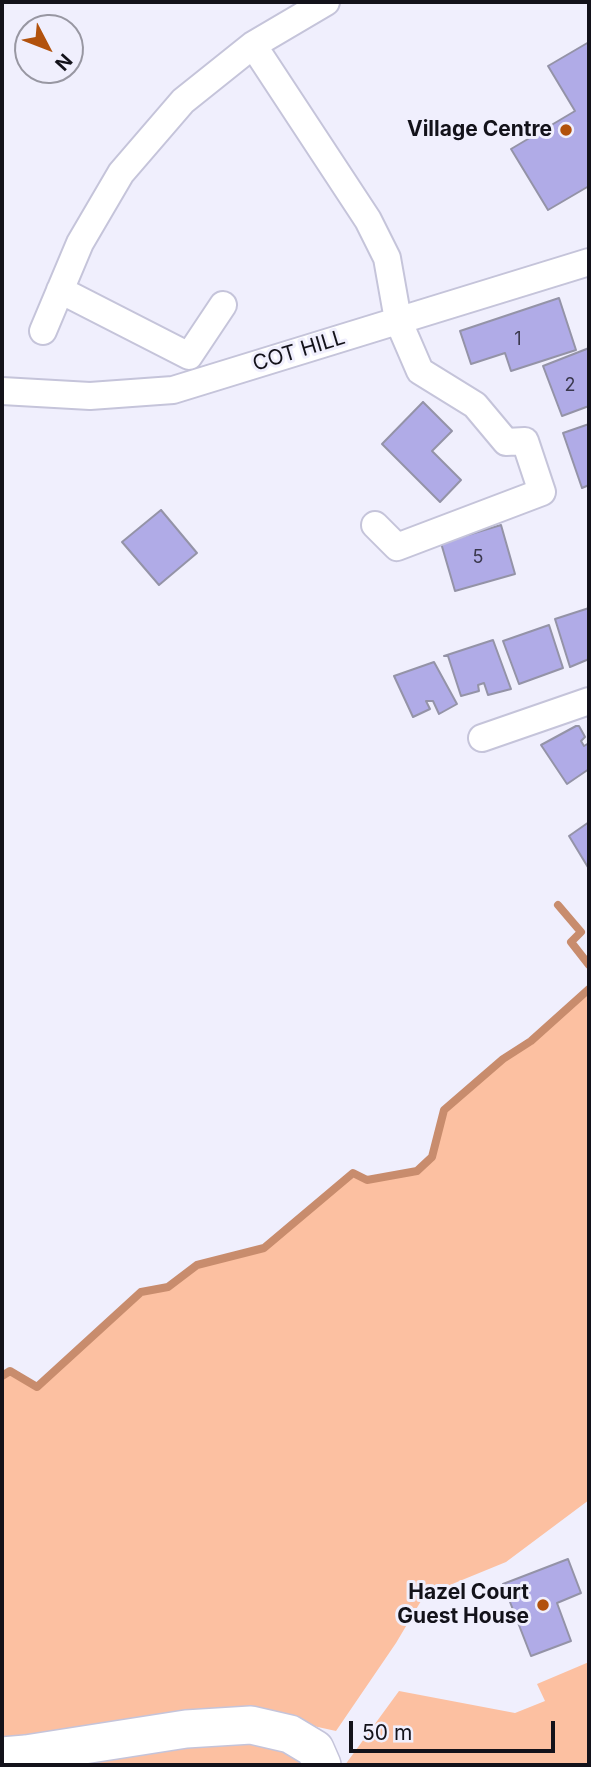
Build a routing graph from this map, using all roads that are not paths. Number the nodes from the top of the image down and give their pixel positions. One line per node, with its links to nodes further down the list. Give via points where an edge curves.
1 (326, 2): 2 (street)
2 (253, 45): 4 (street, via 183,101 121,173 80,243); 6 (street, via 368,220 387,258)
3 (589, 262): 6 (street, COT HILL)
4 (60, 290): 5 (street, via 189,356); 7 (street)
5 (223, 305)
6 (398, 320): 8 (street, COT HILL, via 173,390 90,396); 9 (street, via 420,371 475,405 506,442 525,441 542,492 397,547)
7 (43, 331)
8 (2, 391)
9 (375, 524)
10 (589, 701): 11 (street)
11 (482, 738)
12 (2, 1756): 13 (street, via 186,1728 251,1725 290,1734 315,1749)
13 (322, 1765)

